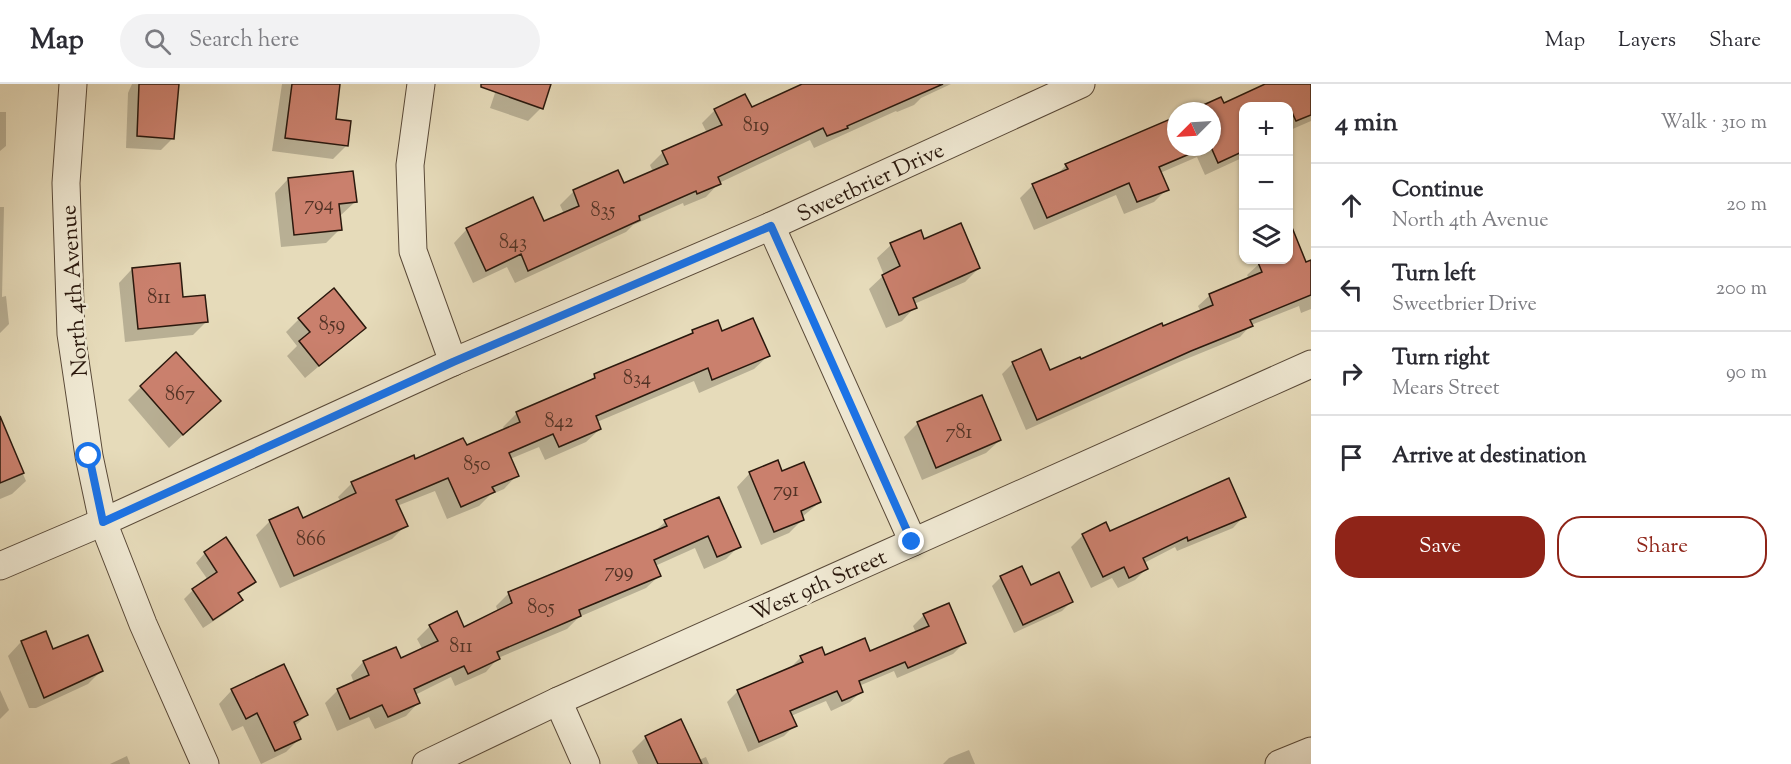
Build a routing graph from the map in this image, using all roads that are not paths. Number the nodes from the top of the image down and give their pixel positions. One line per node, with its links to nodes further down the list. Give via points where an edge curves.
1 (73, 84): 7 (street, North 4th Avenue, via 66,183 71,333)
2 (421, 84): 5 (street, via 410,165 413,251)
3 (1081, 84): 4 (street, Sweetbrier Drive)
4 (771, 226): 5 (street, Sweetbrier Drive); 8 (street)
5 (453, 362): 7 (street, Sweetbrier Drive)
6 (1311, 364): 8 (street, West 9th Street)
7 (103, 522): 9 (street, Sweetbrier Drive); 12 (street, North 4th Avenue)
8 (912, 542): 10 (street, West 9th Street)
9 (0, 566)
10 (558, 701): 13 (street, West 9th Street); 14 (street)
11 (1311, 751): 15 (street)
12 (205, 764)
13 (426, 764)
14 (586, 764)
15 (1279, 764)

